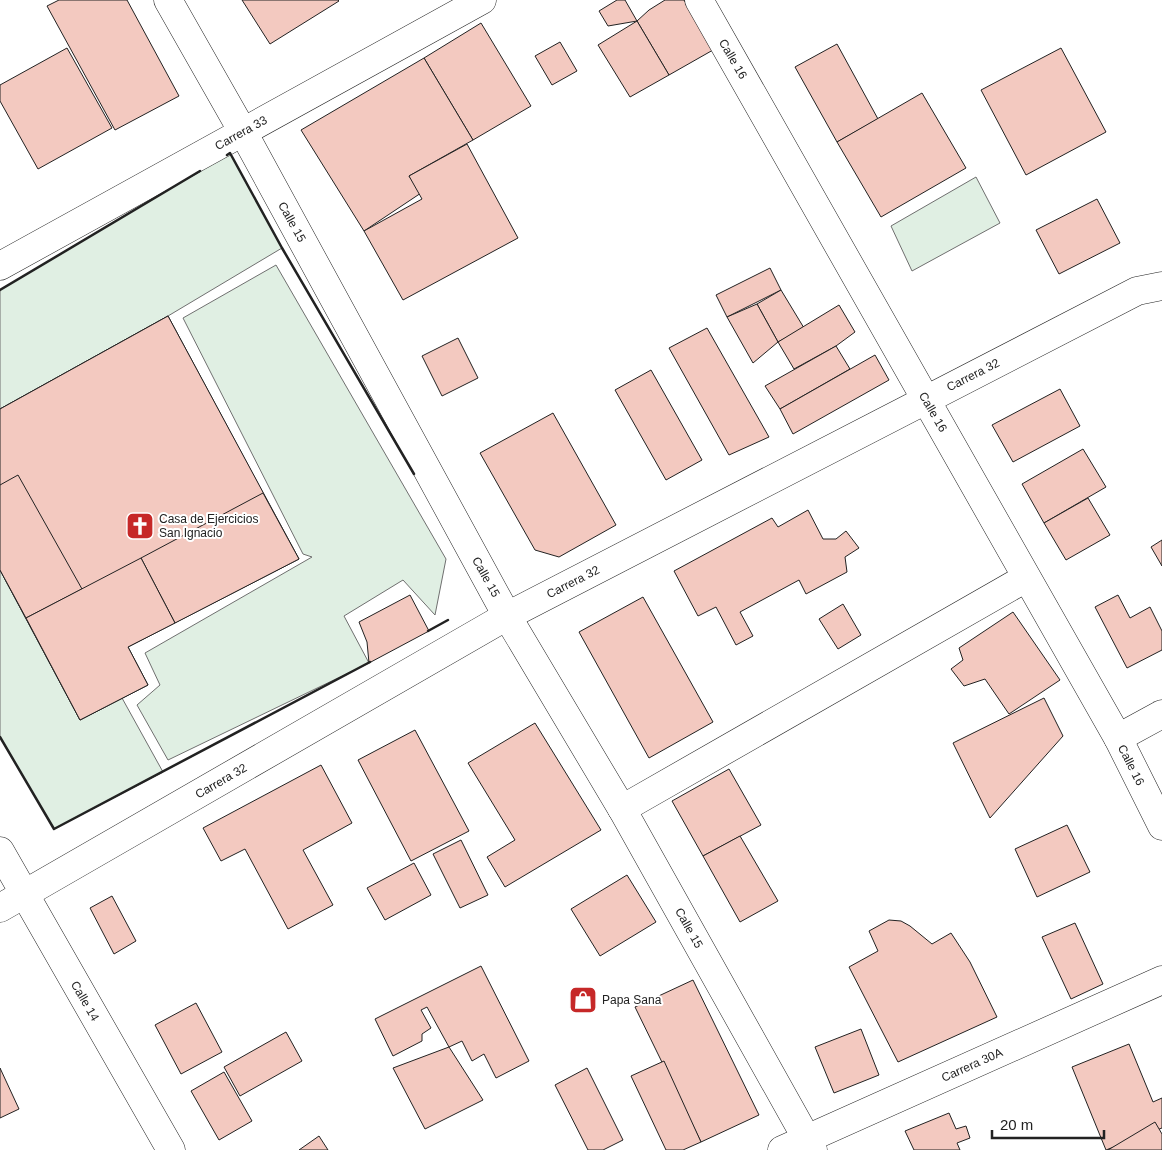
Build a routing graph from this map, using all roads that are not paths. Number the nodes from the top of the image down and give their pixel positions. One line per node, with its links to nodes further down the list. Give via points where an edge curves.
1 (168, 0): 4 (street, Calle 15)
2 (482, 0): 4 (street, Carrera 33)
3 (699, 0): 7 (street, Calle 16)
4 (243, 132): 5 (street, Carrera 33); 9 (street, Calle 15)
5 (0, 266)
6 (1162, 286): 7 (street, Carrera 32, via 1137,291)
7 (926, 400): 8 (street, Calle 16); 9 (street, Carrera 32)
8 (1026, 578): 11 (street, Calle 16); 12 (street)
9 (507, 616): 12 (street, Calle 15); 15 (street, Carrera 32)
10 (1162, 714): 11 (street)
11 (1118, 738): 13 (street, Calle 16)
12 (622, 809): 18 (street, Calle 15)
13 (1162, 826)
14 (0, 851): 15 (street, Calle 14)
15 (23, 894): 16 (street, Carrera 32); 19 (street, Calle 14)
16 (0, 908)
17 (1162, 980): 18 (street, Carrera 30A)
18 (811, 1145): 20 (street, Carrera 30A)
19 (171, 1150)
20 (782, 1150)

